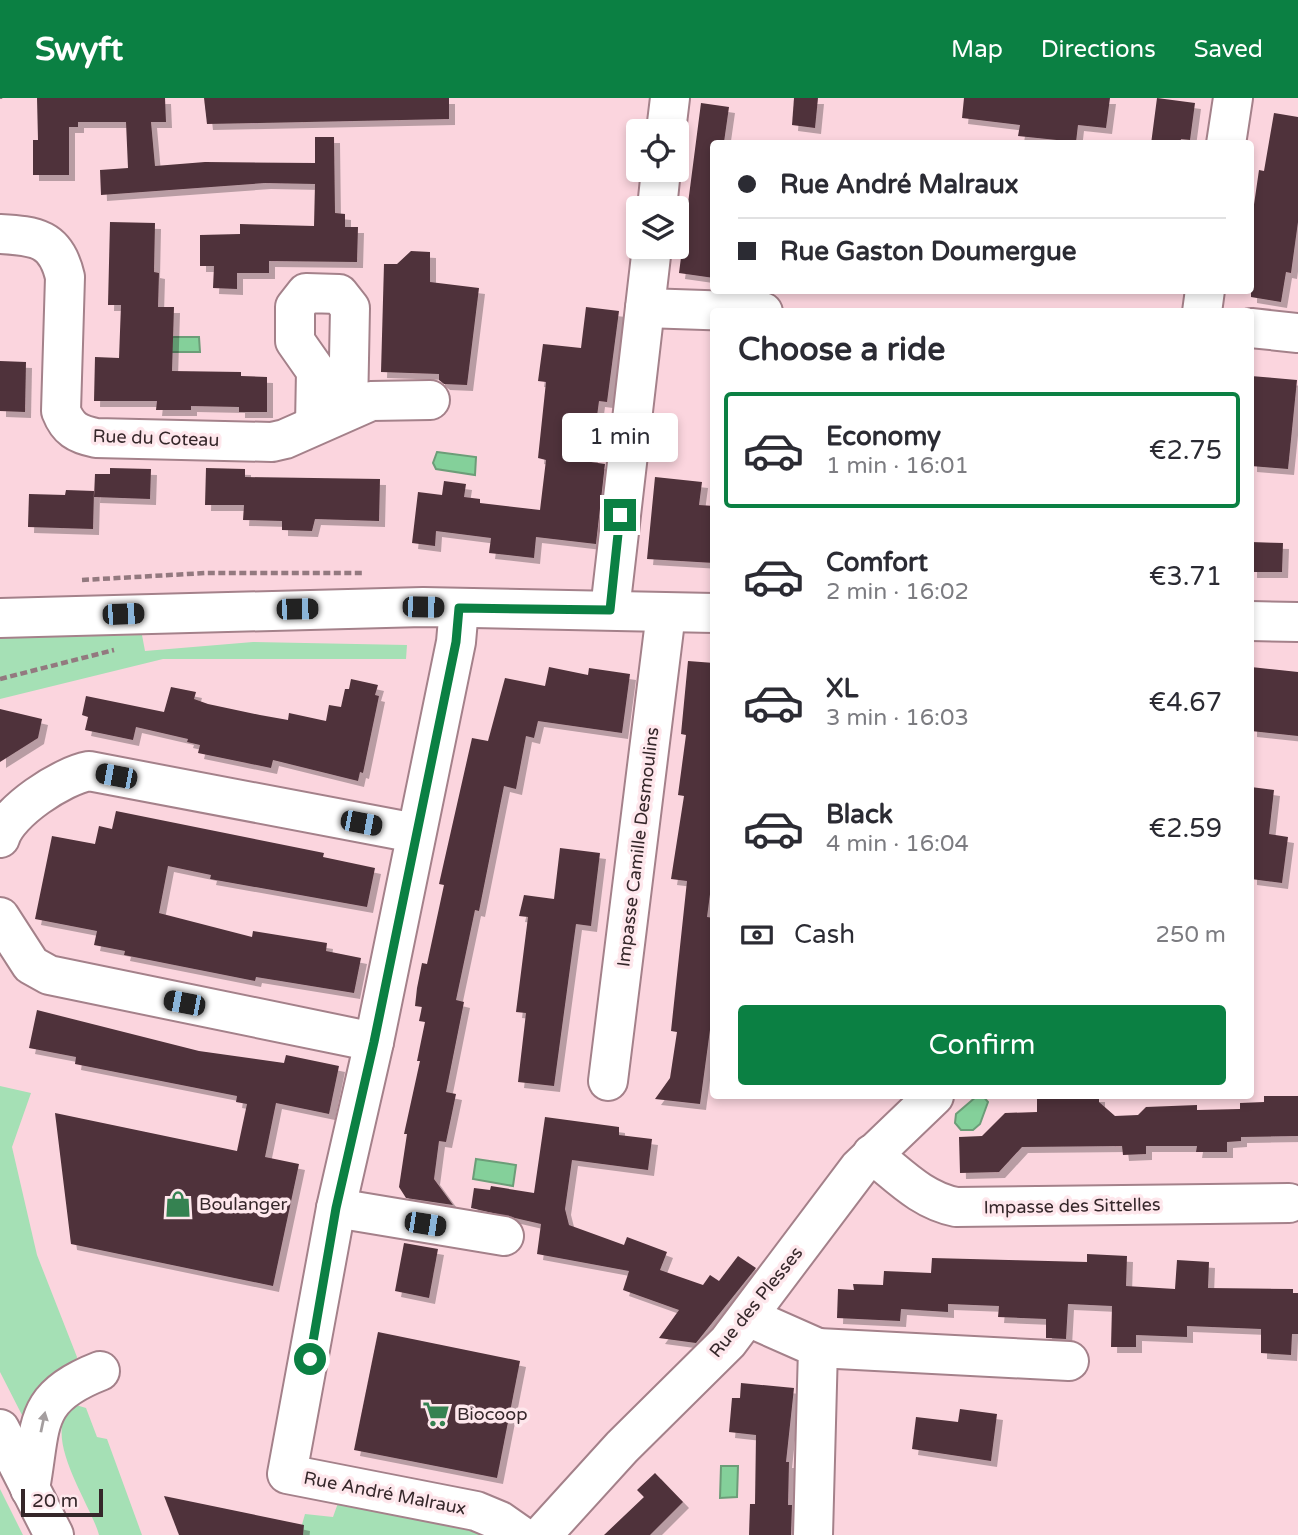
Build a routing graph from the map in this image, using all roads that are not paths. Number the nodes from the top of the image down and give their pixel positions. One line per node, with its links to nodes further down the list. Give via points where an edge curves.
1 (670, 98): 3 (street)
2 (1233, 98): 4 (street)
3 (667, 119)
4 (1227, 140)
5 (0, 234): 11 (street, Rue du Coteau, via 32,235 50,245 61,260 65,277 61,411 67,425 80,435 272,442 371,401)
6 (651, 259): 7 (street)
7 (645, 308): 8 (street); 13 (street)
8 (710, 310)
9 (1254, 328): 10 (street)
10 (1298, 333)
11 (430, 400)
12 (459, 608): 13 (street); 16 (street); 19 (street, Rue André Malraux, via 456,642)
13 (610, 610): 14 (street)
14 (666, 613): 15 (street); 23 (street, Impasse Camille Desmoulins)
15 (710, 613)
16 (0, 618)
17 (1254, 621): 18 (street)
18 (1298, 622)
19 (415, 833): 20 (street, via 89,771 74,774 12,815); 22 (street, Rue André Malraux)
20 (0, 838)
21 (0, 917): 22 (street, via 32,965 49,975)
22 (374, 1042): 27 (street, Rue André Malraux)
23 (608, 1081)
24 (931, 1099): 25 (street, Rue des Plesses)
25 (872, 1154): 26 (street, Impasse des Sittelles, via 921,1194 956,1208); 29 (street, Rue des Plesses)
26 (1289, 1203)
27 (336, 1208): 28 (street); 36 (street, Rue André Malraux, via 287,1474 476,1511)
28 (504, 1236)
29 (748, 1317): 30 (street); 37 (street, Rue des Plesses)
30 (818, 1348): 31 (street); 38 (street)
31 (1069, 1361)
32 (100, 1371): 34 (street, one-way to 32, via 51,1399 75,1381)
33 (0, 1429): 34 (street)
34 (30, 1489): 35 (street)
35 (54, 1535)
36 (520, 1535)
37 (542, 1535)
38 (813, 1535)

